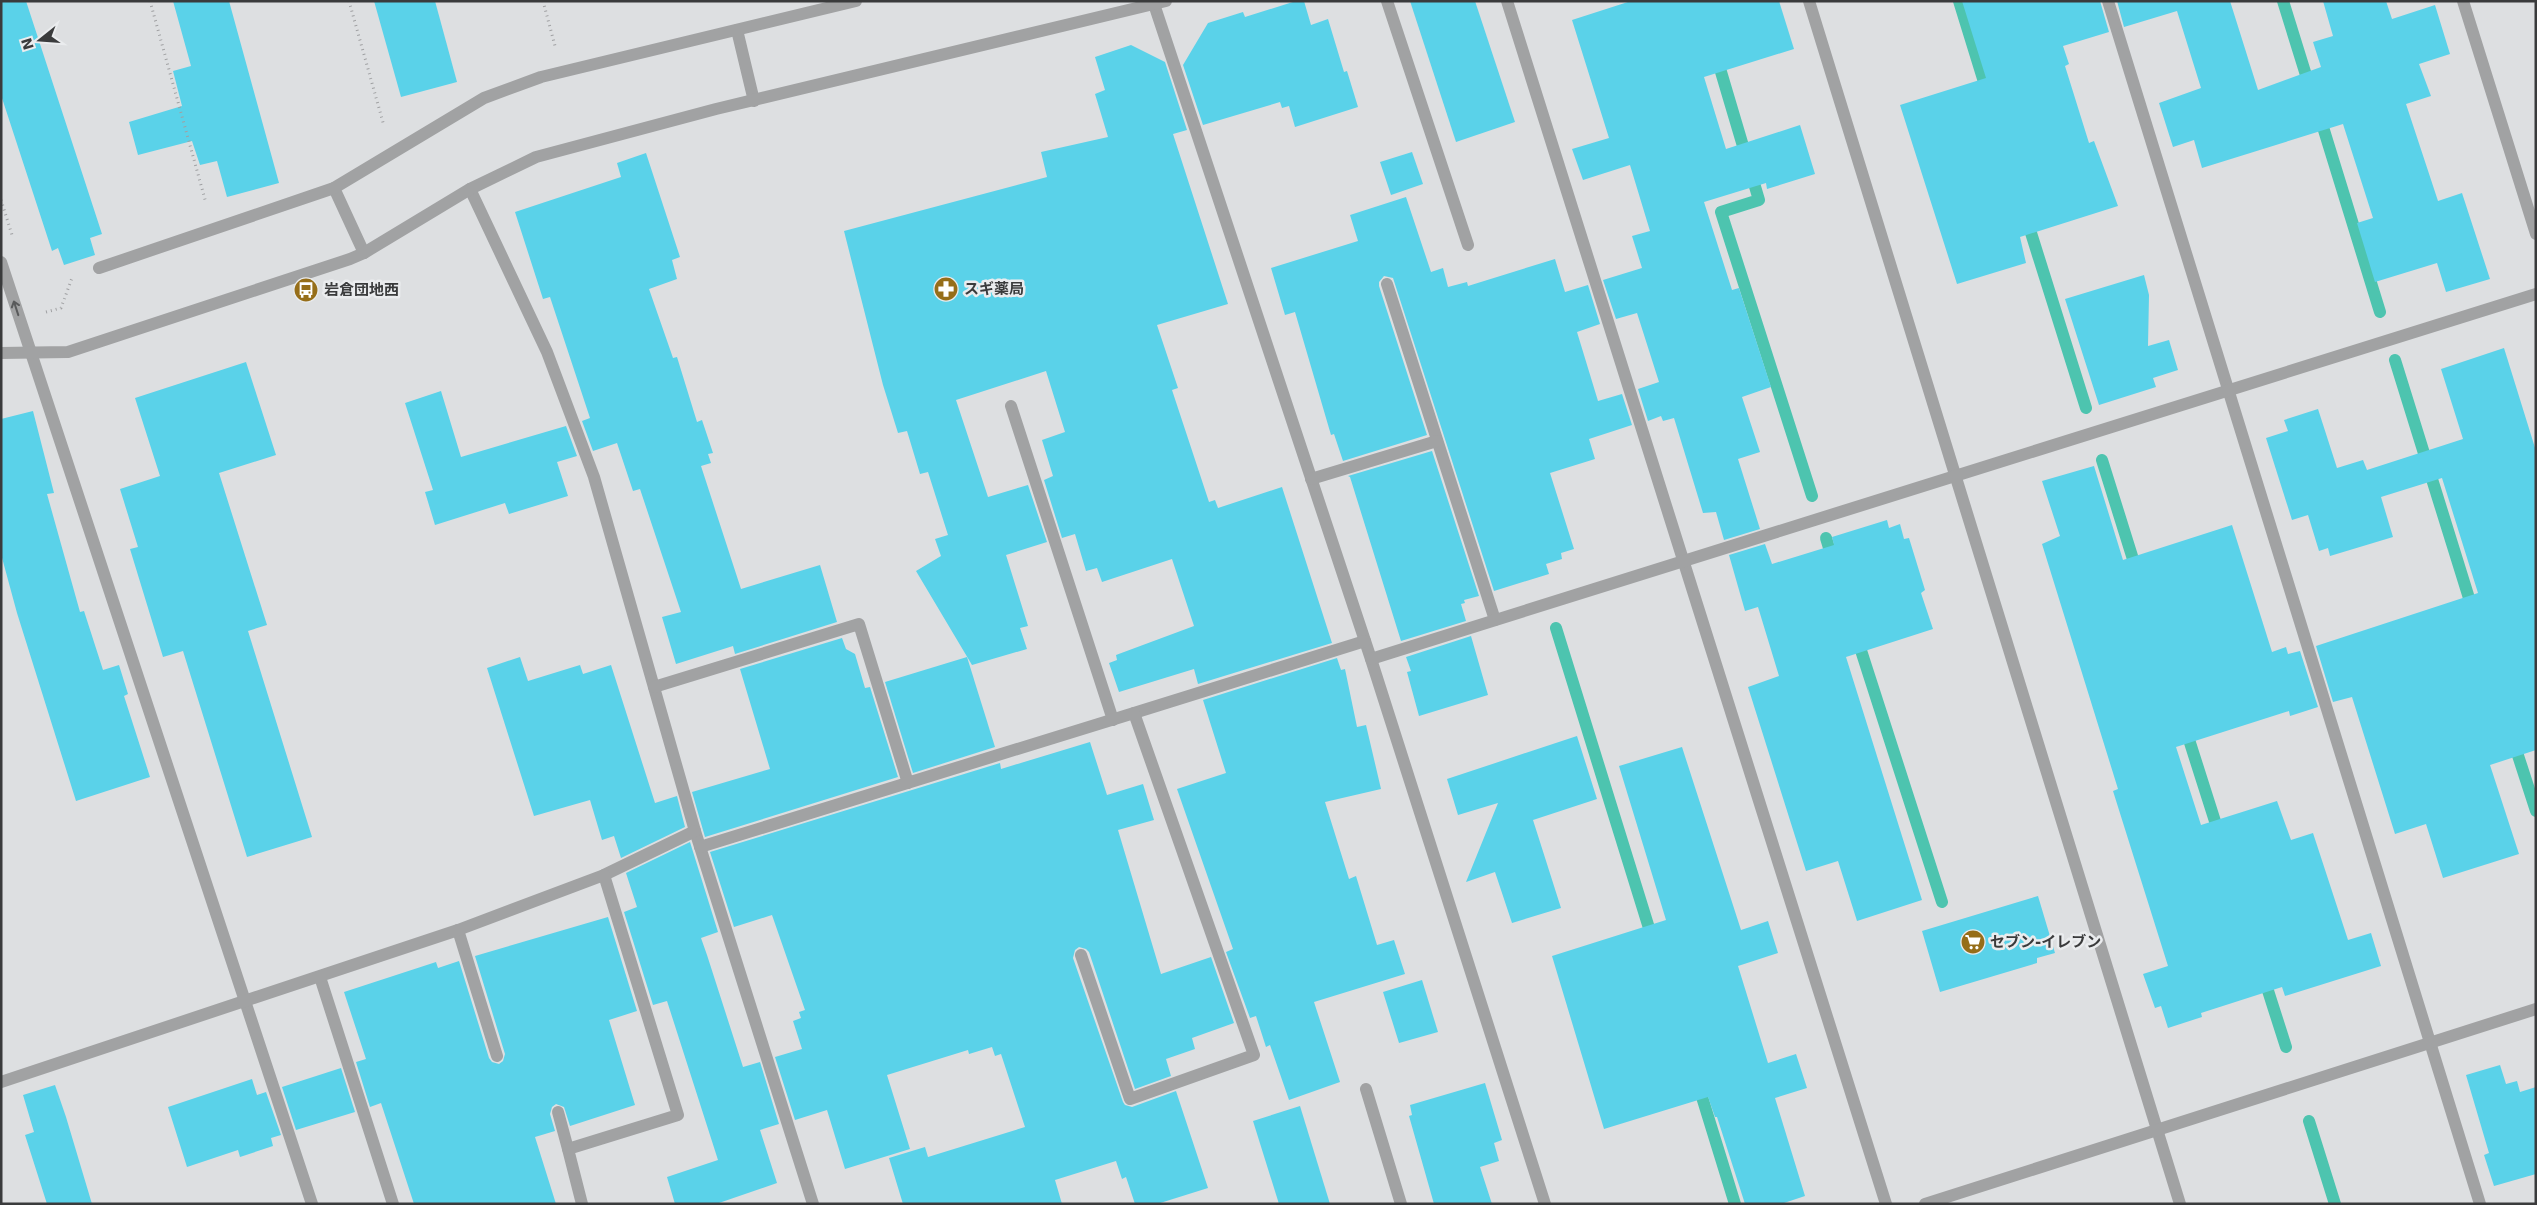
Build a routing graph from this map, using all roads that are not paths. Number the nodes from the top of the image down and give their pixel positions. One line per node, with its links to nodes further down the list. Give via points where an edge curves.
1 (856, 1): 8 (street)
2 (1387, 1): 13 (street)
3 (1507, 1): 26 (street)
4 (1809, 1): 24 (street)
5 (2108, 1): 21 (street)
6 (2463, 1): 12 (street)
7 (1158, 2): 9 (street); 25 (street)
8 (737, 30): 9 (street); 10 (street, via 562,72 484,98)
9 (754, 101): 11 (street, via 536,157)
10 (334, 188): 14 (street); 16 (street)
11 (470, 189): 14 (street); 30 (street, via 547,352 590,469)
12 (2536, 234)
13 (1468, 245)
14 (364, 253): 20 (street, via 68,352)
15 (1, 262): 20 (street, one-way to 15)
16 (99, 268)
17 (1387, 284): 23 (street)
18 (2536, 294): 21 (street)
19 (1, 353): 20 (street)
20 (31, 353): 40 (street)
21 (2228, 390): 24 (street); 42 (street)
22 (1011, 406): 32 (street)
23 (1437, 441): 25 (street); 27 (street)
24 (1955, 476): 26 (street); 47 (street)
25 (1311, 480): 28 (street)
26 (1684, 561): 27 (street); 55 (street)
27 (1494, 620): 29 (street)
28 (1365, 641): 29 (street); 31 (street)
29 (1371, 659): 54 (street)
30 (654, 687): 33 (street, via 859,624); 34 (street)
31 (1134, 714): 32 (street); 38 (street, via 1254,1055 1130,1099)
32 (1113, 720): 33 (street)
33 (908, 783): 35 (street)
34 (695, 831): 35 (street); 36 (street)
35 (700, 847): 49 (street)
36 (604, 875): 37 (street); 48 (street, via 678,1115)
37 (458, 930): 39 (street); 43 (street)
38 (1081, 955)
39 (320, 977): 40 (street); 51 (street)
40 (246, 1002): 44 (street); 50 (street)
41 (2536, 1009): 42 (street)
42 (2430, 1043): 47 (street); 58 (street)
43 (498, 1056)
44 (1, 1082)
45 (1366, 1089): 53 (street)
46 (558, 1112): 48 (street)
47 (2157, 1130): 56 (street); 57 (street)
48 (568, 1149): 52 (street)
49 (809, 1203)
50 (312, 1204)
51 (393, 1204)
52 (582, 1204)
53 (1401, 1204)
54 (1545, 1204)
55 (1886, 1204)
56 (1925, 1204)
57 (2180, 1204)
58 (2480, 1204)

